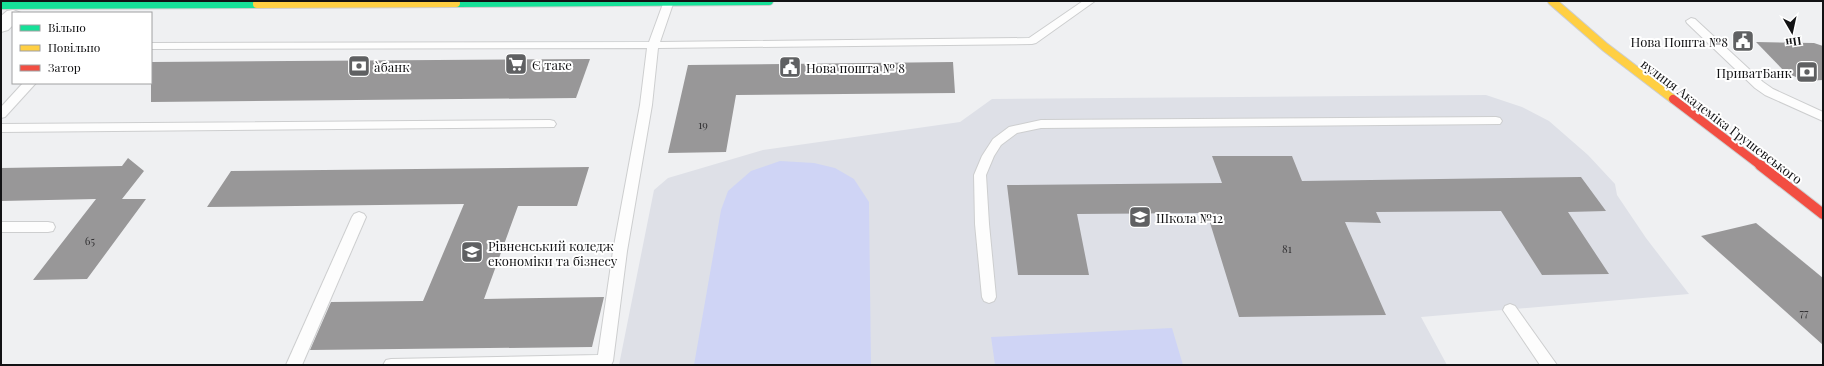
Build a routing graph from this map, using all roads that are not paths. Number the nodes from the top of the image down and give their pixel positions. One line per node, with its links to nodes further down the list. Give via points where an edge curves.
1 (737, 1): 2 (main road); 5 (main road)
2 (769, 1)
3 (1090, 1): 13 (lane, via 1032,41)
4 (1552, 1): 21 (main road, вулиця Академіка Грушевського, via 1605,47)
5 (669, 2): 7 (main road); 13 (lane)
6 (162, 3): 7 (main road); 9 (main road)
7 (250, 3)
8 (1, 5): 9 (main road)
9 (17, 11)
10 (12, 16): 12 (street)
11 (1691, 21): 17 (lane, via 1759,85)
12 (1, 26)
13 (653, 45): 14 (lane); 27 (lane, via 646,105 620,252 605,361)
14 (152, 46)
15 (29, 84): 16 (lane)
16 (1, 114)
17 (1823, 117)
18 (1496, 121): 25 (lane, via 1040,124 1013,130 997,142 980,175)
19 (550, 124): 20 (lane)
20 (1, 128)
21 (1823, 214)
22 (359, 217): 28 (lane)
23 (1, 227): 24 (lane)
24 (48, 227)
25 (989, 297)
26 (1510, 310): 30 (lane)
27 (540, 364): 29 (lane)
28 (294, 365)
29 (391, 365)
30 (1549, 365)

